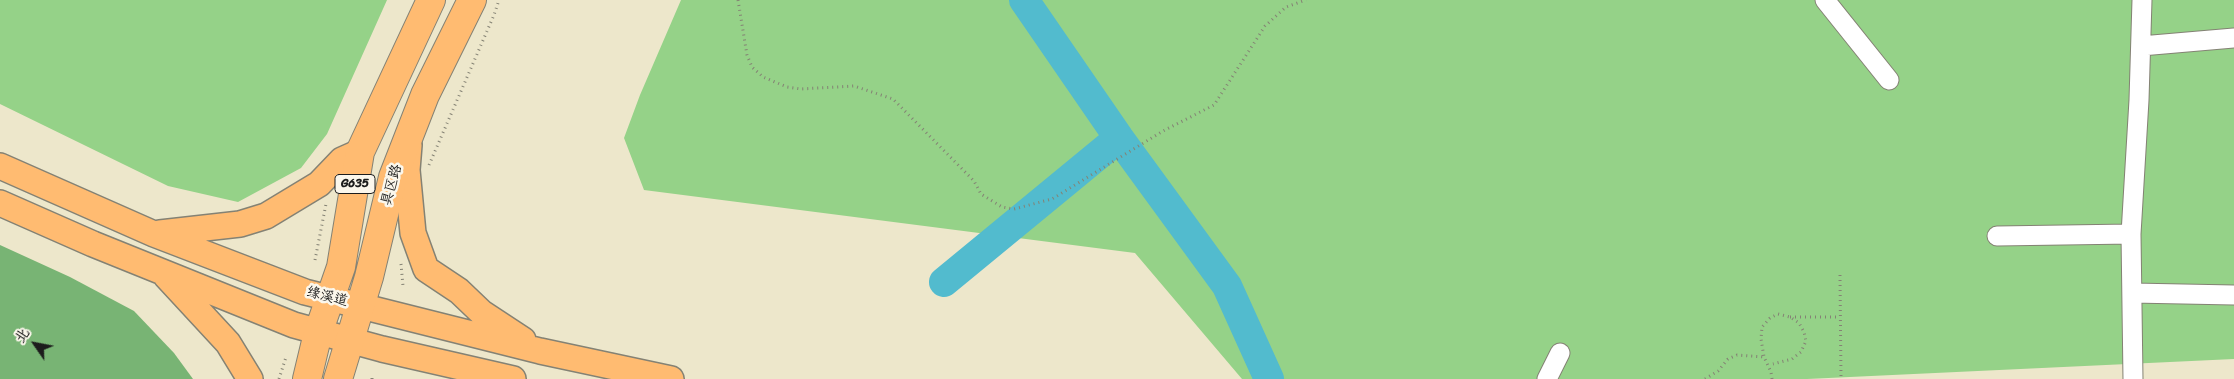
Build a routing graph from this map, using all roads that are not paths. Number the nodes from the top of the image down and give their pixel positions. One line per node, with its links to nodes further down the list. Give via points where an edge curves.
1 (431, 0): 9 (highway, G635)
2 (472, 0): 8 (highway, 具区路 / G635, via 425,95)
3 (2142, 0): 6 (street)
4 (1828, 5): 7 (street)
5 (2234, 38): 6 (street)
6 (2141, 46): 13 (street)
7 (1889, 80)
8 (411, 131): 19 (highway, 具区路 / G635, via 393,178); 22 (main road, via 407,170 413,233 426,269 459,291 482,313)
9 (360, 152): 12 (main road, via 342,160 319,184 266,216 240,224); 18 (highway, G635, via 341,267)
10 (0, 166): 12 (main road, 缘溪道)
11 (0, 204): 15 (main road)
12 (154, 234): 18 (main road, 缘溪道)
13 (2131, 234): 14 (street); 16 (street)
14 (1997, 236)
15 (163, 273): 20 (main road); 24 (main road, via 228,343)
16 (2132, 293): 17 (street); 30 (street)
17 (2234, 295)
18 (329, 300): 19 (main road, 缘溪道); 20 (highway, G635)
19 (359, 305): 21 (highway, 具区路 / G635); 22 (main road, 缘溪道)
20 (318, 332): 21 (main road); 25 (highway, G635)
21 (350, 341): 26 (highway, 具区路 / G635); 27 (main road)
22 (540, 351): 28 (main road, 缘溪道)
23 (1560, 353): 29 (street)
24 (250, 379)
25 (307, 379)
26 (338, 379)
27 (513, 379)
28 (671, 379)
29 (1547, 379)
30 (2133, 379)

